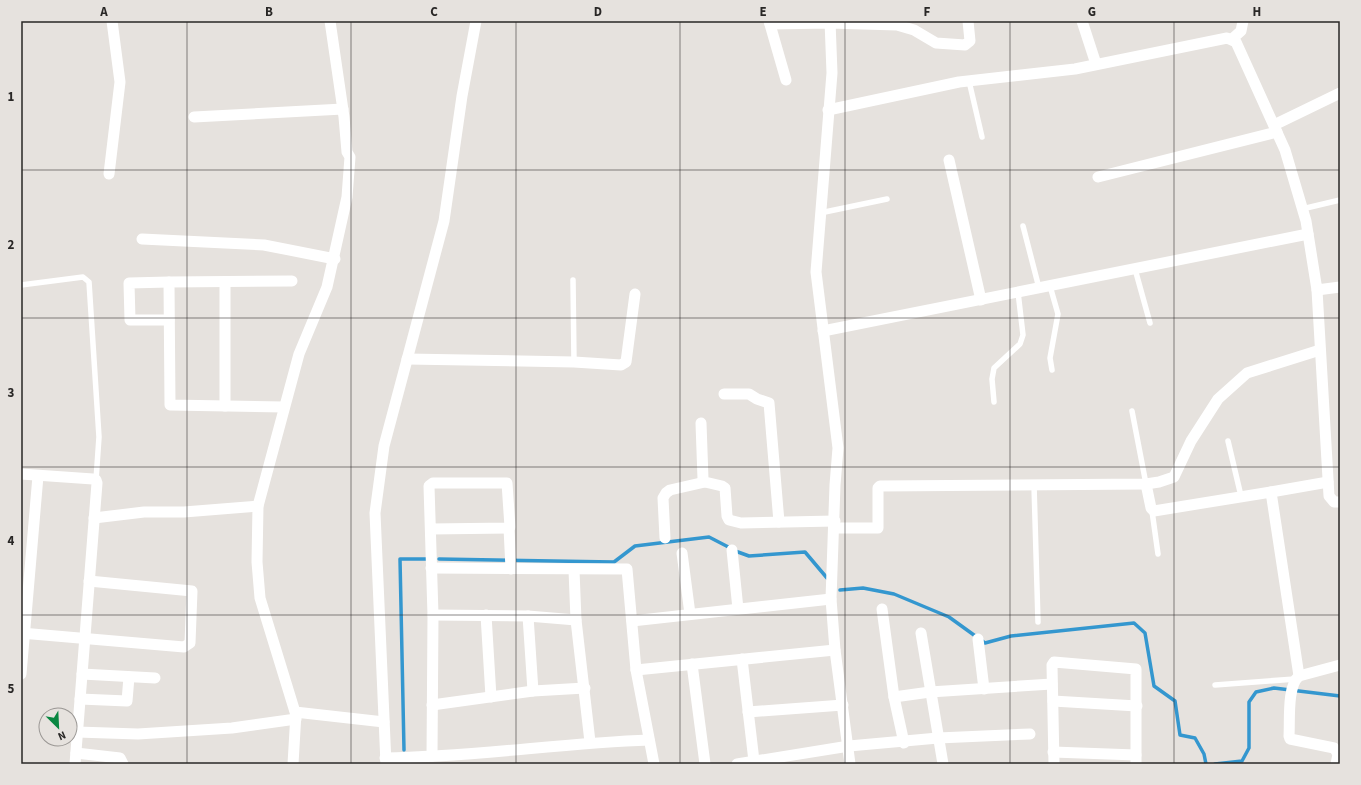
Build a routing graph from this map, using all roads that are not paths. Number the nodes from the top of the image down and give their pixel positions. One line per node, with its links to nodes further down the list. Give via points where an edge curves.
1 (112, 21): 20 (street, via 120,82)
2 (330, 21): 14 (street)
3 (476, 21): 47 (street, via 444,221)
4 (968, 21): 8 (street, via 970,41 965,45 936,43 914,30 897,25)
5 (1082, 21): 10 (street)
6 (1243, 21): 9 (street, via 1240,31)
7 (769, 22): 8 (street); 11 (street)
8 (830, 22): 15 (street, via 832,73)
9 (1232, 39): 10 (street, via 1196,43); 17 (street, via 1236,42)
10 (1096, 64): 12 (street, via 1075,69)
11 (786, 80)
12 (969, 80): 15 (street); 18 (lane)
13 (1340, 93): 17 (street)
14 (343, 109): 16 (street); 29 (street, via 350,164 347,197)
15 (828, 110): 25 (street)
16 (194, 117)
17 (1275, 129): 21 (street); 24 (street, via 1285,150)
18 (982, 137)
19 (949, 160): 42 (street)
20 (109, 174)
21 (1098, 177)
22 (887, 199): 25 (lane)
23 (1340, 200): 24 (lane)
24 (1302, 209): 27 (street)
25 (819, 213): 45 (street, via 816,272)
26 (1023, 226): 38 (lane)
27 (1308, 234): 30 (street); 39 (street)
28 (142, 239): 29 (street, via 264,245)
29 (335, 259): 53 (street, via 328,287 299,354)
30 (1135, 269): 36 (street); 44 (lane)
31 (573, 280): 48 (lane)
32 (292, 281): 34 (street)
33 (168, 282): 34 (street); 43 (street); 43 (street, via 128,282 130,320)
34 (225, 282): 52 (street)
35 (21, 285): 59 (lane, via 83,277 89,282 99,437)
36 (1050, 286): 38 (street); 49 (lane, via 1058,314 1050,358)
37 (1340, 287): 39 (street)
38 (1038, 288): 40 (street)
39 (1317, 290): 46 (street)
40 (1018, 292): 42 (street); 51 (lane, via 1023,335 1020,344 994,368)
41 (634, 294): 48 (street, via 626,362 620,365)
42 (981, 300): 45 (street)
43 (169, 320): 52 (street, via 170,405)
44 (1150, 323)
45 (823, 331): 71 (street, via 838,448)
46 (1320, 350): 61 (street); 63 (street, via 1247,373 1218,399 1191,441 1174,476)
47 (407, 359): 48 (street); 122 (street, via 384,446 374,513)
48 (574, 362)
49 (1052, 370)
50 (724, 394): 70 (street, via 749,394 770,403)
51 (994, 402)
52 (225, 406): 53 (street)
53 (284, 407): 67 (street)
54 (1132, 411): 63 (lane)
55 (701, 424): 60 (street)
56 (1228, 441): 65 (lane)
57 (21, 474): 58 (street)
58 (38, 476): 59 (street); 93 (street)
59 (96, 480): 69 (street)
60 (705, 482): 70 (street, via 724,488 727,516 733,522); 74 (street, via 666,493 663,498)
61 (1328, 482): 64 (street); 66 (street, via 1331,500)
62 (1034, 484): 63 (street); 71 (street, via 880,486 878,528); 91 (lane)
63 (1146, 484): 68 (street)
64 (1271, 492): 65 (street); 105 (street)
65 (1241, 496): 68 (street)
66 (1340, 502)
67 (258, 506): 69 (street, via 184,512 144,512); 120 (street, via 257,562 260,598)
68 (1152, 511): 77 (lane)
69 (94, 518): 81 (street)
70 (779, 522): 71 (street)
71 (835, 524): 82 (street)
72 (509, 528): 73 (street); 73 (street, via 508,485 504,482 431,484); 78 (street)
73 (431, 529): 79 (street)
74 (665, 538)
75 (732, 550): 83 (street)
76 (682, 553): 85 (street)
77 (1158, 554)
78 (511, 563): 79 (street); 80 (street)
79 (431, 568): 86 (street)
80 (574, 570): 89 (street); 90 (street, via 627,569)
81 (89, 581): 94 (street); 94 (street, via 192,591 190,643 184,647)
82 (831, 599): 83 (street); 96 (street)
83 (738, 609): 85 (street)
84 (882, 609): 113 (street)
85 (690, 614): 90 (street)
86 (433, 615): 87 (street); 116 (street)
87 (486, 615): 88 (street); 112 (street)
88 (528, 616): 89 (street); 110 (street)
89 (576, 620): 108 (street)
90 (632, 621): 100 (street)
91 (1038, 622)
92 (921, 633): 111 (street)
93 (23, 634): 94 (street); 101 (street)
94 (85, 638): 102 (street)
95 (978, 639): 109 (street)
96 (835, 650): 97 (street); 117 (street)
97 (742, 660): 98 (street); 119 (street)
98 (692, 664): 100 (street); 140 (street)
99 (1340, 665): 105 (street)
100 (636, 670): 126 (street)
101 (21, 674)
102 (82, 674): 103 (street); 114 (street)
103 (129, 677): 104 (street); 114 (street, via 127,701)
104 (155, 678)
105 (1295, 682): 107 (lane); 145 (street, via 1289,738 1334,748 1338,754)
106 (1052, 684): 109 (street); 115 (street); 118 (street, via 1054,662 1134,668 1137,671)
107 (1215, 685)
108 (585, 688): 110 (street); 127 (street)
109 (984, 689): 111 (street)
110 (533, 692): 112 (street)
111 (930, 692): 113 (street); 125 (street)
112 (491, 697): 116 (street)
113 (894, 697): 128 (street)
114 (80, 699): 121 (street)
115 (1053, 701): 118 (street); 131 (street)
116 (432, 705): 132 (street)
117 (843, 705): 119 (street); 129 (street)
118 (1137, 706): 134 (street)
119 (748, 712): 136 (street)
120 (296, 716): 122 (street); 123 (street, via 232,728 138,734); 138 (street)
121 (78, 721)
122 (384, 722): 135 (street)
123 (78, 732)
124 (1030, 734): 125 (street)
125 (938, 738): 128 (street); 143 (street)
126 (649, 740): 127 (street); 139 (street)
127 (590, 742): 132 (street)
128 (904, 743): 129 (street)
129 (849, 746): 136 (street); 142 (street)
130 (76, 747): 133 (street)
131 (1053, 752): 134 (street); 144 (street)
132 (432, 756): 135 (street)
133 (76, 759): 137 (street, via 120,758)
134 (1136, 759)
135 (386, 761)
136 (754, 761): 141 (street)
137 (123, 764)
138 (293, 764)
139 (654, 764)
140 (705, 764)
141 (737, 764)
142 (850, 764)
143 (943, 764)
144 (1054, 764)
145 (1336, 764)

